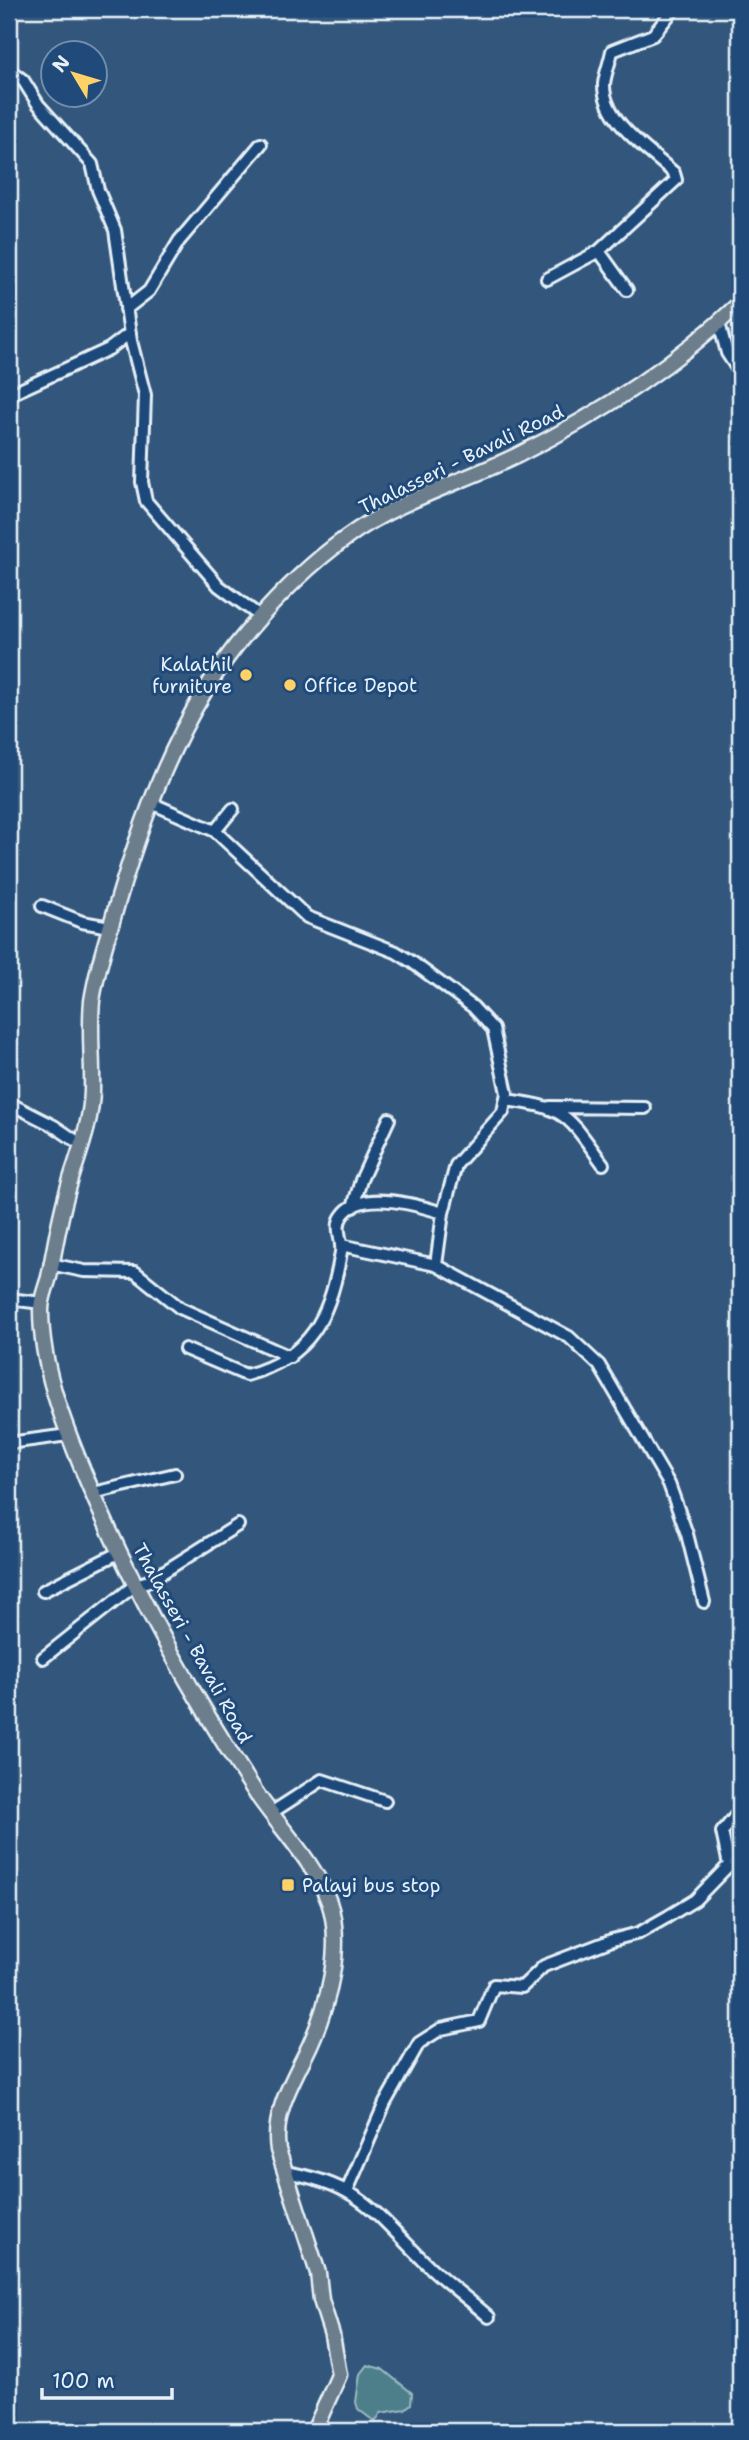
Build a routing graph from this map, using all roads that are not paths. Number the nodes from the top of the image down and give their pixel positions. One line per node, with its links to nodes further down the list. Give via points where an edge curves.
1 (674, 9): 4 (street, via 653,35 612,51 604,85 622,125 676,180)
2 (9, 70): 8 (street, via 23,80 38,104 92,164 115,230)
3 (261, 144): 8 (street, via 179,241 149,292)
4 (598, 251): 5 (street); 6 (street)
5 (547, 279)
6 (627, 290)
7 (740, 303): 9 (main road, Thalasseri - Bavali Road)
8 (126, 309): 10 (street)
9 (719, 323): 11 (street, via 727,353); 13 (main road, Thalasseri - Bavali Road, via 589,417 516,455 405,503 346,537)
10 (130, 333): 12 (street, via 109,349); 13 (street, via 145,395 142,482 146,501 219,586)
11 (740, 373)
12 (9, 395)
13 (261, 617): 14 (main road, Thalasseri - Bavali Road, via 208,687)
14 (151, 803): 16 (street); 18 (main road, Thalasseri - Bavali Road)
15 (233, 809): 16 (street)
16 (215, 831): 19 (street, via 307,917 396,952 472,1007 493,1029)
17 (42, 906): 18 (street)
18 (110, 927): 24 (main road, Thalasseri - Bavali Road, via 91,1010 92,1099)
19 (506, 1100): 21 (street); 27 (street, via 503,1111 456,1166)
20 (9, 1103): 24 (street)
21 (550, 1107): 22 (street); 25 (street, via 574,1123)
22 (645, 1108)
23 (389, 1119): 26 (street)
24 (82, 1145): 29 (main road, Thalasseri - Bavali Road)
25 (603, 1164)
26 (353, 1208): 27 (street, via 360,1203 406,1201); 28 (street, via 343,1214 338,1225)
27 (443, 1213): 30 (street)
28 (341, 1245): 30 (street); 34 (street, via 333,1288 317,1327)
29 (50, 1264): 32 (main road, Thalasseri - Bavali Road); 34 (street, via 83,1271 135,1272 180,1308)
30 (436, 1265): 43 (street, via 569,1337 599,1365 669,1484)
31 (9, 1299): 32 (street)
32 (42, 1303): 35 (main road, Thalasseri - Bavali Road, via 46,1353)
33 (185, 1349): 34 (street, via 246,1375)
34 (290, 1357)
35 (68, 1435): 36 (street); 38 (main road, Thalasseri - Bavali Road)
36 (9, 1443)
37 (175, 1474): 38 (street)
38 (93, 1493): 40 (main road, Thalasseri - Bavali Road)
39 (238, 1525): 41 (street, via 149,1581)
40 (120, 1552): 41 (main road, Thalasseri - Bavali Road); 42 (street)
41 (135, 1585): 44 (street); 47 (main road, Thalasseri - Bavali Road, via 196,1696)
42 (43, 1591)
43 (704, 1602)
44 (43, 1658)
45 (385, 1801): 47 (street, via 322,1780)
46 (740, 1811): 49 (street, via 722,1832 729,1865 695,1900 639,1933 544,1966 522,1987 494,1985 479,2021 442,2029 419,2043 385,2103)
47 (271, 1813): 48 (main road, Thalasseri - Bavali Road, via 301,1853 329,1903 334,1939 331,1983 275,2129)
48 (285, 2172): 49 (street, via 325,2179); 51 (main road, Thalasseri - Bavali Road, via 318,2273 339,2375)
49 (347, 2191): 50 (street, via 384,2217 430,2267)
50 (489, 2317)
51 (314, 2431)

